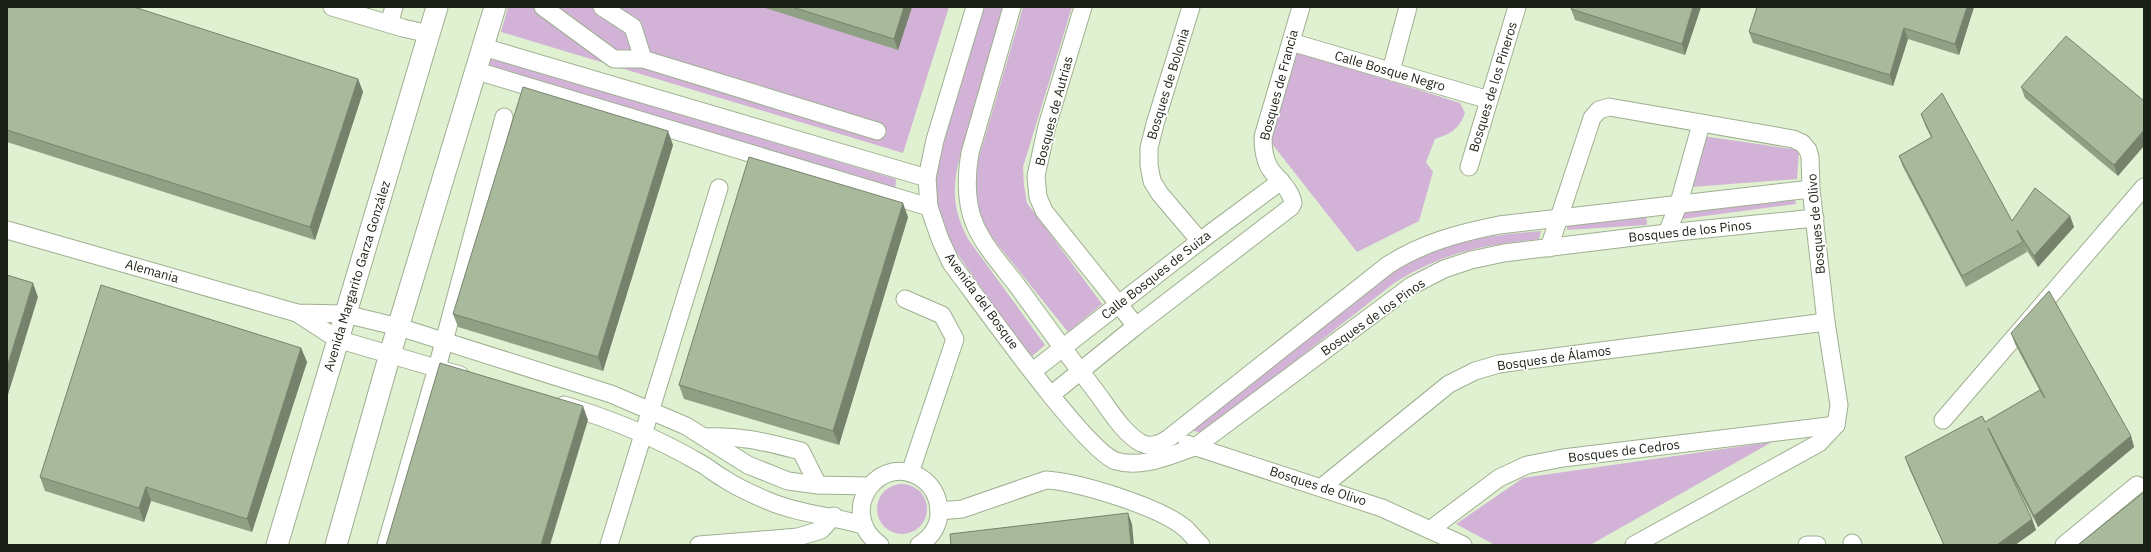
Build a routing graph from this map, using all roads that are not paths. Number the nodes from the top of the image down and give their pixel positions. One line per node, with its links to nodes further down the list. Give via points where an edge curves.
1 (332, 7): 14 (street)
2 (394, 7): 14 (street)
3 (437, 7): 15 (main road, Avenida Margarito Garza González)
4 (495, 7): 17 (main road)
5 (543, 7): 18 (street, via 614,59)
6 (602, 7): 18 (street, via 633,27)
7 (975, 7): 26 (street, Avenida del Bosque, via 935,140)
8 (1012, 7): 48 (street, via 970,153 967,171 968,196 976,226)
9 (1083, 7): 40 (street, Bosques de Autrias, via 1047,126 1036,176 1038,198 1044,210)
10 (1191, 7): 37 (street, Bosques de Bolonia, via 1155,124 1149,148 1149,164 1152,181 1160,194)
11 (1301, 7): 16 (street, Bosques de Francia)
12 (1408, 7): 19 (street)
13 (1517, 7): 21 (street, Bosques de los Pineros)
14 (389, 24): 15 (street)
15 (429, 34): 42 (main road, Avenida Margarito Garza González)
16 (1290, 42): 19 (street, Calle Bosque Negro); 27 (street, Bosques de Francia, via 1263,137 1269,167)
17 (484, 47): 20 (main road); 26 (street)
18 (643, 60): 24 (street)
19 (1391, 71): 21 (street, Calle Bosque Negro)
20 (477, 72): 32 (street); 45 (main road)
21 (1489, 100): 25 (street, Bosques de los Pineros)
22 (504, 118): 47 (street)
23 (1701, 124): 30 (street, Bosques de Olivo, via 1793,139 1802,143 1810,157); 31 (street); 33 (street, Bosques de Olivo, via 1609,107 1599,110 1592,118)
24 (877, 131)
25 (1469, 167)
26 (927, 178): 32 (street, Avenida del Bosque)
27 (1281, 181): 37 (street, Calle Bosques de Suiza); 44 (street, Bosques de Francia, via 1289,191 1293,203 1289,210)
28 (2144, 187): 57 (street)
29 (719, 188): 56 (street)
30 (1811, 189): 31 (street); 34 (street, Bosques de Olivo)
31 (1679, 203): 33 (street); 36 (street)
32 (929, 207): 51 (street, Avenida del Bosque, via 951,263)
33 (1560, 217): 38 (street, Bosques de Olivo); 61 (street, via 1459,233 1403,255)
34 (1815, 218): 36 (street, Bosques de los Pinos); 43 (street, Bosques de Olivo)
35 (7, 230): 41 (street, Alemania)
36 (1668, 233): 38 (street, Bosques de los Pinos)
37 (1200, 241): 40 (street, Calle Bosques de Suiza)
38 (1549, 248): 62 (street, Bosques de los Pinos, via 1471,260 1444,268 1411,286)
39 (904, 299): 64 (street, via 942,315 955,339)
40 (1118, 305): 44 (street, Bosques de Autrias); 48 (street, Calle Bosques de Suiza)
41 (297, 313): 42 (street, Alemania); 46 (street, Alemania)
42 (345, 314): 45 (street, Alemania); 46 (main road, Avenida Margarito Garza González)
43 (1826, 322): 58 (street, Bosques de Olivo, via 1839,405); 68 (street, Bosques de Álamos, via 1499,364 1474,371 1448,384)
44 (1136, 326): 52 (street)
45 (399, 327): 47 (street, Alemania); 49 (main road)
46 (337, 339): 49 (street, Alemania); 73 (main road, Avenida Margarito Garza González)
47 (444, 341): 50 (street); 56 (street, Alemania, via 611,394)
48 (1062, 348): 51 (street, Calle Bosques de Suiza); 52 (street)
49 (390, 354): 50 (street, Alemania); 74 (main road)
50 (437, 368): 53 (street, Alemania); 75 (street)
51 (1034, 372): 54 (street, Avenida del Bosque)
52 (1080, 372): 54 (street); 61 (street, via 1134,438 1148,445 1161,443)
53 (474, 379)
54 (1051, 395): 63 (street, Avenida del Bosque, via 1099,451 1108,458)
55 (547, 400): 59 (street, via 606,417)
56 (651, 410): 59 (street); 60 (street, Alemania)
57 (1943, 420)
58 (1836, 426): 72 (street, Bosques de Cedros, via 1557,458 1527,465 1500,478); 82 (street, via 1818,443)
59 (644, 435): 70 (street, via 701,463 723,479 767,501 788,508); 76 (street)
60 (704, 437): 65 (street, Alemania, via 770,475 788,481); 65 (street, via 749,438 801,452)
61 (1169, 438): 62 (street, Bosques de Olivo)
62 (1195, 447): 63 (street, Bosques de los Pinos, via 1153,461); 68 (street, Bosques de Olivo)
63 (1125, 462)
64 (910, 473): 67 (street, via 903,471 884,475); 69 (street, via 924,480 934,491)
65 (818, 485): 67 (street, Alemania)
66 (2138, 485): 85 (street)
67 (870, 486): 71 (street, via 860,511)
68 (1322, 487): 72 (street, Bosques de Olivo)
69 (939, 511): 79 (street, via 932,534); 80 (street, via 962,509 1046,480 1059,481 1100,492 1168,518 1186,529)
70 (834, 516): 71 (street); 77 (street, via 822,530 798,537)
71 (863, 525): 78 (street, via 872,539)
72 (1432, 529): 81 (street, Bosques de Olivo)
73 (277, 545)
74 (336, 545)
75 (386, 545)
76 (610, 545)
77 (699, 545)
78 (880, 545)
79 (919, 545)
80 (1201, 545)
81 (1463, 545)
82 (1634, 545)
83 (1807, 545): 84 (street)
84 (1817, 545)
85 (2064, 545)

